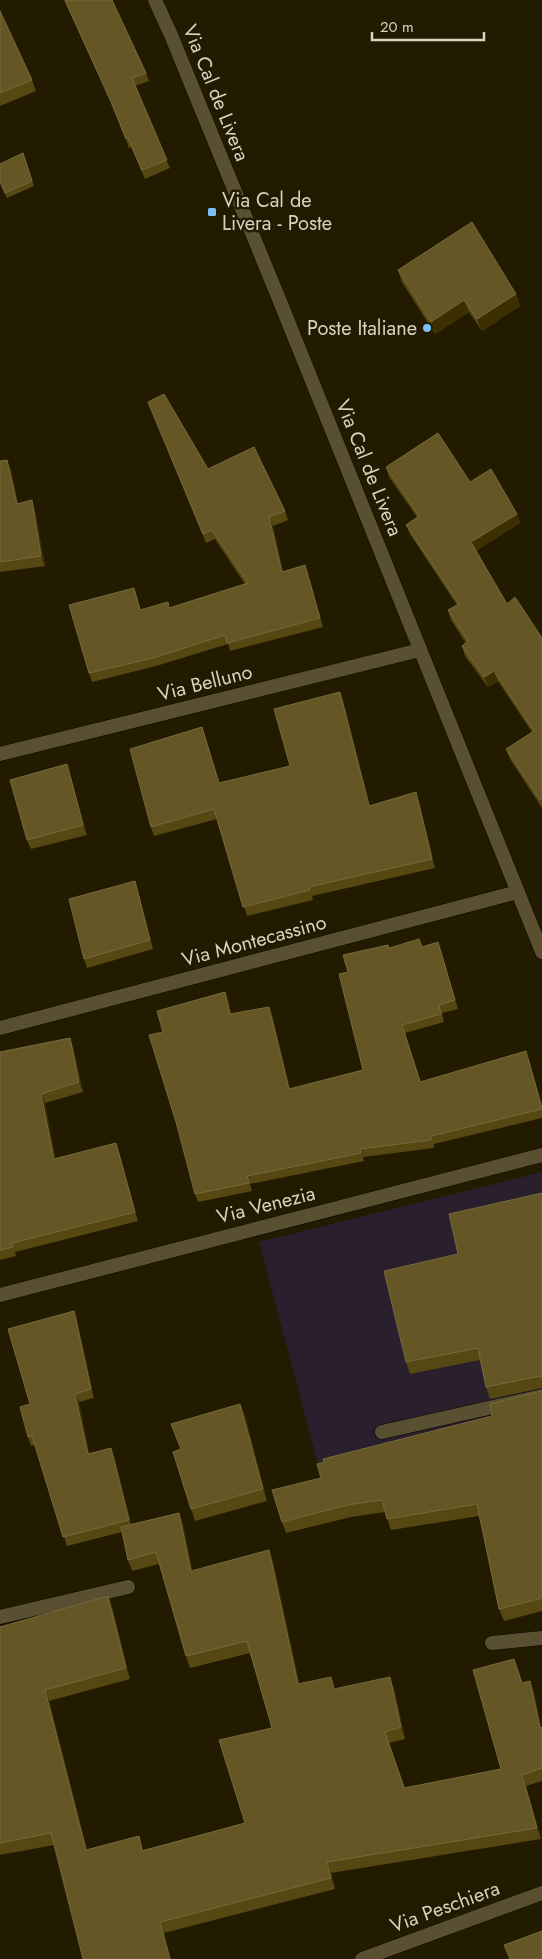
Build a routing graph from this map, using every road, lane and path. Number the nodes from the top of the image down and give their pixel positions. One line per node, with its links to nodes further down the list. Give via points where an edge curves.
1 (155, 0): 2 (street, Via Cal de Livera, via 282,304)
2 (420, 650): 3 (street, Via Belluno); 4 (street, Via Cal de Livera)
3 (0, 754)
4 (518, 892): 5 (street, Via Cal de Livera); 6 (street, Via Montecassino)
5 (542, 952)
6 (0, 1028)
7 (542, 1155): 8 (street, Via Venezia)
8 (0, 1295)
9 (542, 1396): 10 (street)
10 (382, 1432)
11 (128, 1587): 12 (street)
12 (0, 1617)
13 (542, 1638): 14 (street)
14 (492, 1643)
15 (542, 1893): 16 (street, Via Peschiera)
16 (362, 1959)

